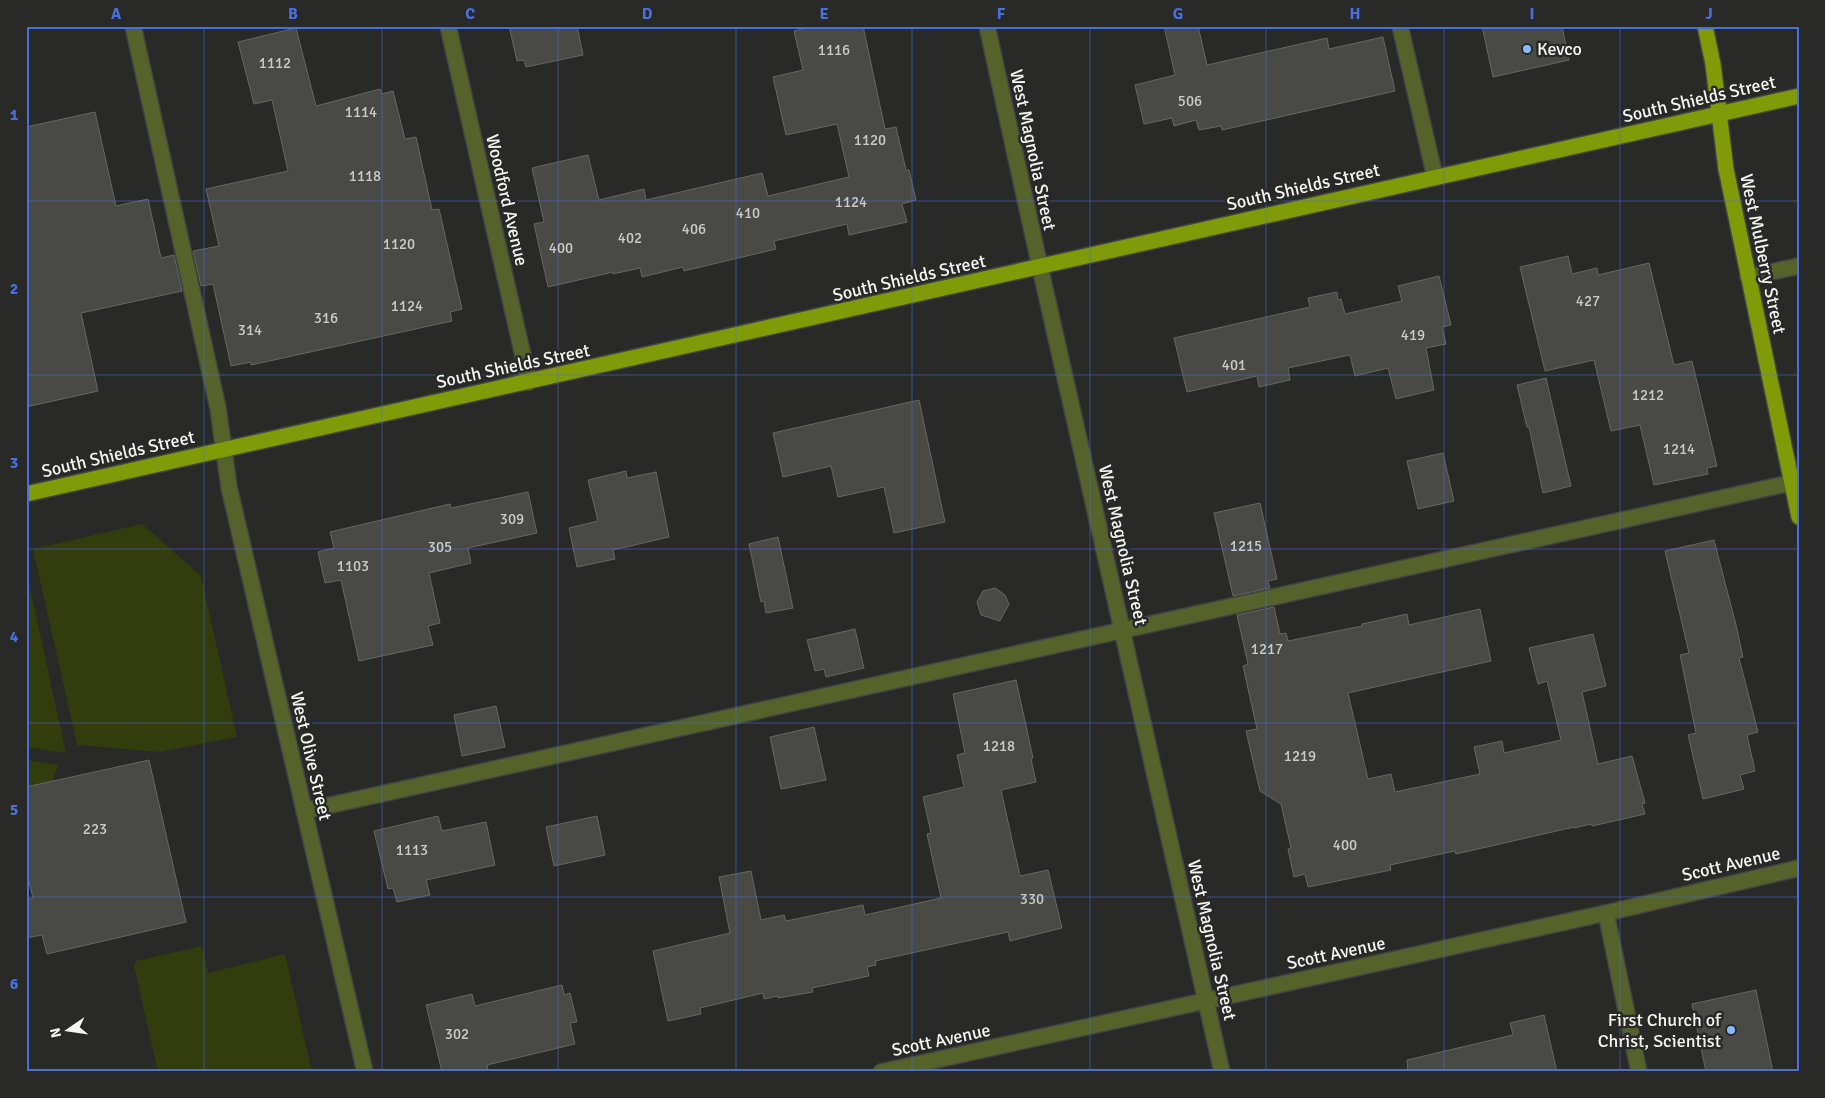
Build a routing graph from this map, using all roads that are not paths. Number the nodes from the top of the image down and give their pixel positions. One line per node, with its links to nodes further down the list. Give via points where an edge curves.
1 (133, 26): 13 (street, West Olive Street, via 218,408)
2 (448, 26): 12 (street, Woodford Avenue)
3 (987, 26): 10 (street, West Magnolia Street)
4 (1400, 26): 8 (street)
5 (1705, 26): 7 (main road, West Mulberry Street)
6 (1799, 96): 7 (main road, South Shields Street)
7 (1719, 115): 8 (main road, South Shields Street); 11 (main road, West Mulberry Street, via 1726,169)
8 (1434, 176): 10 (main road, South Shields Street)
9 (1799, 266): 11 (street)
10 (1040, 267): 12 (main road, South Shields Street); 17 (street, West Magnolia Street)
11 (1748, 277): 14 (main road, West Mulberry Street)
12 (529, 382): 13 (main road, South Shields Street)
13 (224, 449): 15 (main road, South Shields Street); 18 (street, West Olive Street, via 229,488)
14 (1795, 482): 16 (main road, West Mulberry Street); 17 (street)
15 (26, 494)
16 (1799, 517)
17 (1123, 631): 18 (street); 21 (street, West Magnolia Street)
18 (304, 811): 22 (street, West Olive Street)
19 (1799, 868): 20 (street, Scott Avenue)
20 (1606, 913): 21 (street, Scott Avenue); 25 (street)
21 (1206, 1000): 23 (street, Scott Avenue); 24 (street, West Magnolia Street)
22 (365, 1072)
23 (881, 1072)
24 (1222, 1072)
25 (1639, 1072)

